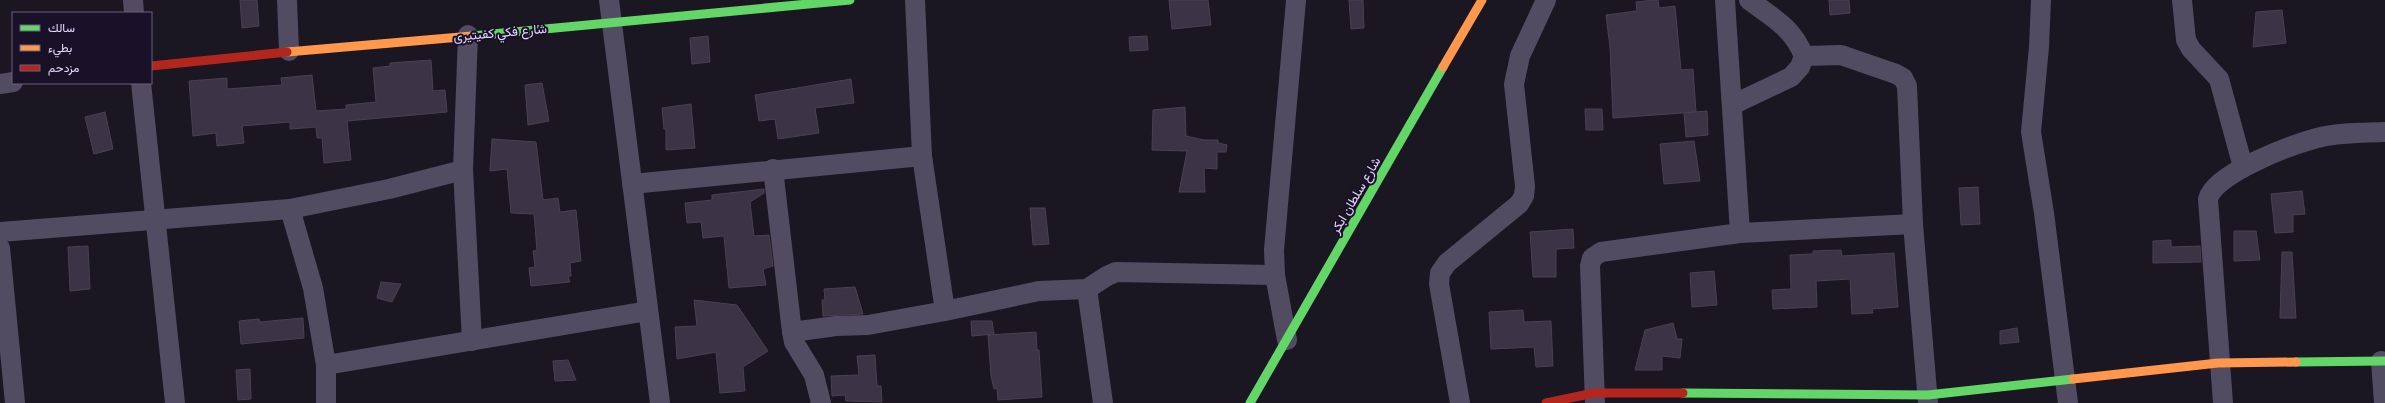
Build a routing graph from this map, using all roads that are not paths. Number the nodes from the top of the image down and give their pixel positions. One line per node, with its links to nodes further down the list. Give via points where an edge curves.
1 (132, 0): 13 (street)
2 (287, 0): 16 (street)
3 (609, 0): 14 (street)
4 (850, 0): 14 (main road, شارع فكي كفيتيرى)
5 (915, 0): 24 (street)
6 (1296, 0): 35 (street, via 1274,250)
7 (1482, 0): 40 (main road, شارع سلطان ابكر)
8 (1546, 0): 56 (street, via 1515,70 1524,196 1519,204 1447,263 1440,274 1439,284)
9 (1725, 0): 22 (street)
10 (1749, 0): 17 (street, via 1788,30 1797,40)
11 (2041, 0): 45 (street, via 2031,132)
12 (2182, 0): 25 (street, via 2186,40 2219,79)
13 (134, 12)
14 (612, 23): 15 (main road, شارع فكي كفيتيرى); 28 (street)
15 (468, 35): 16 (main road, شارع فكي كفيتيرى); 27 (street)
16 (289, 51): 18 (main road, شارع فكي كفيتيرى)
17 (1804, 56): 22 (street, via 1796,73 1791,77); 31 (street, via 1841,55 1903,78 1908,86)
18 (152, 66)
19 (12, 82): 20 (street)
20 (0, 84)
21 (141, 84): 30 (street)
22 (1732, 105): 33 (street)
23 (2385, 132): 25 (street, via 2317,138)
24 (922, 156): 26 (street); 38 (street)
25 (2243, 167): 43 (street, via 2215,186 2210,191 2208,200)
26 (773, 169): 28 (street); 39 (street)
27 (463, 170): 29 (street, via 388,189); 41 (street)
28 (632, 184): 37 (street)
29 (290, 209): 30 (street); 44 (street, via 312,288)
30 (154, 219): 32 (street); 50 (street)
31 (1914, 224): 33 (street); 48 (street)
32 (0, 232)
33 (1740, 233): 47 (street, via 1601,252 1592,258 1590,266)
34 (0, 248): 49 (street)
35 (1275, 275): 36 (street, via 1116,272); 40 (street)
36 (1087, 289): 38 (street, via 1039,291); 54 (street)
37 (648, 311): 41 (street); 52 (street)
38 (945, 311): 39 (street, via 868,325)
39 (792, 332): 53 (street, via 794,342 812,370)
40 (1287, 340): 55 (main road, شارع سلطان ابكر)
41 (472, 341): 44 (street)
42 (2383, 361): 43 (main road); 60 (street)
43 (2218, 363): 45 (main road); 59 (street)
44 (326, 365): 51 (street)
45 (2065, 378): 48 (main road); 58 (street)
46 (1791, 397): 47 (main road); 48 (main road)
47 (1594, 398): 57 (main road)
48 (1928, 399)
49 (14, 403)
50 (175, 403)
51 (326, 403)
52 (660, 403)
53 (821, 403)
54 (1103, 403)
55 (1250, 403)
56 (1460, 403)
57 (1546, 403)
58 (2068, 403)
59 (2223, 403)
60 (2384, 403)

